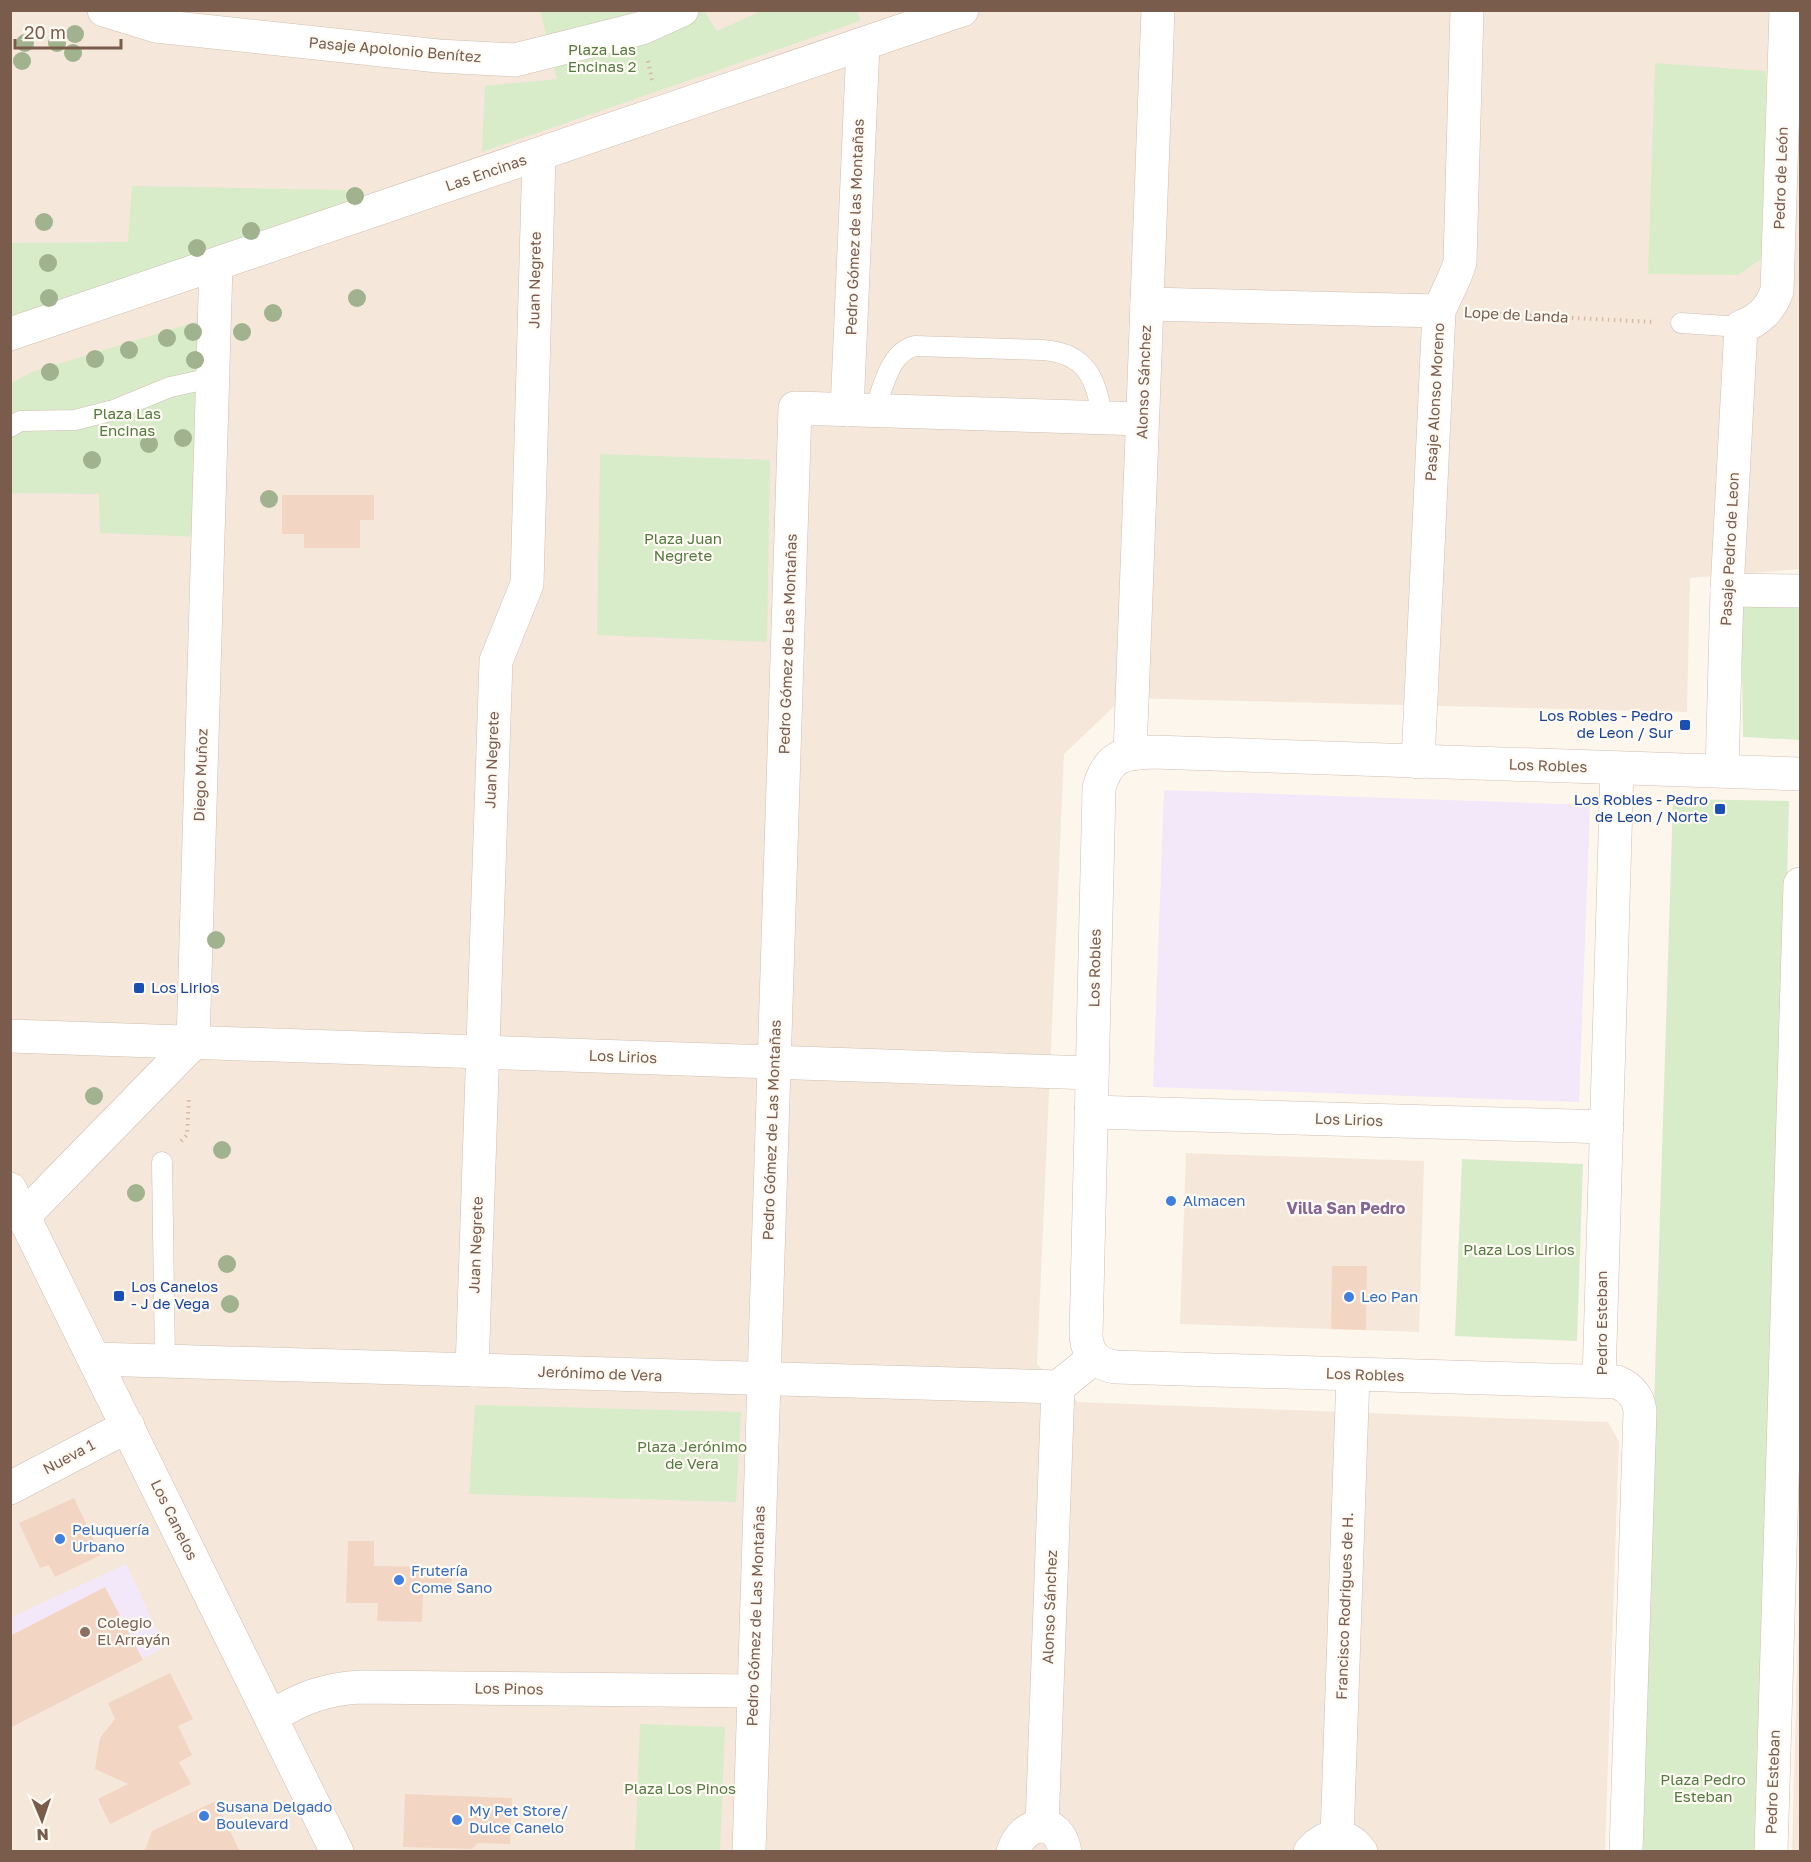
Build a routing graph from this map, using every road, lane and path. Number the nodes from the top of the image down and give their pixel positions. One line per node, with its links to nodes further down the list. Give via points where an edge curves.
1 (104, 10): 2 (street, Pasaje Apolonio Benítez, via 156,26 438,57 515,60 642,28)
2 (682, 10)
3 (962, 10): 7 (street, Las Encinas)
4 (1158, 10): 11 (street, Alonso Sánchez)
5 (1467, 10): 12 (street, Pasaje Alonso Moreno, via 1460,262)
6 (1786, 10): 9 (street, Pedro de León)
7 (863, 45): 8 (street, Las Encinas); 19 (street, Pedro Gómez de las Montañas)
8 (538, 155): 10 (street, Las Encinas); 33 (street, Juan Negrete, via 527,584 495,661)
9 (1790, 187): 15 (street, Pedro de León, via 1777,291 1766,312)
10 (216, 265): 14 (street, Las Encinas); 18 (street, Diego Muñoz)
11 (1147, 304): 12 (street); 21 (street, Alonso Sánchez)
12 (1439, 311): 13 (path, Lope de Landa); 26 (street, Pasaje Alonso Moreno)
13 (1681, 323): 15 (lane)
14 (42, 324): 16 (street, Las Encinas); 17 (street)
15 (1741, 327): 23 (street, Pasaje Pedro de Leon)
16 (10, 334)
17 (10, 359)
18 (212, 378): 22 (lane, via 170,387 114,410 75,420 20,421); 32 (street, Diego Muñoz)
19 (861, 411): 20 (street); 20 (lane, via 894,361 908,348 1043,350 1058,351 1082,364 1096,385); 34 (street, Pedro Gómez de Las Montañas, via 795,408)
20 (1102, 418): 21 (street)
21 (1142, 419): 25 (street, Alonso Sánchez)
22 (10, 427)
23 (1727, 590): 24 (street); 28 (street, Pasaje Pedro de Leon)
24 (1800, 591)
25 (1130, 754): 26 (street, Los Robles); 35 (street, Los Robles, via 1109,764 1099,788)
26 (1418, 762): 27 (street, Los Robles)
27 (1617, 768): 28 (street, Los Robles); 37 (street, Pedro Esteban)
28 (1722, 771): 29 (street, Los Robles)
29 (1800, 774)
30 (1800, 884): 48 (street, Pedro Esteban)
31 (10, 1036): 32 (street, Los Lirios)
32 (193, 1043): 33 (street, Los Lirios); 38 (path, via 187,1135); 39 (street)
33 (483, 1053): 34 (street, Los Lirios); 43 (street, Juan Negrete)
34 (774, 1062): 35 (street, Los Lirios); 45 (street, Pedro Gómez de Las Montañas)
35 (1092, 1073): 36 (street, Los Robles)
36 (1091, 1112): 37 (street, Los Lirios); 40 (street, Los Robles, via 1086,1337)
37 (1607, 1127): 46 (street, Pedro Esteban)
38 (162, 1162): 42 (lane)
39 (17, 1203): 41 (street, Los Canelos)
40 (1094, 1358): 44 (street, Los Robles, via 1116,1367); 47 (street)
41 (95, 1359): 42 (street, Jerónimo de Vera); 49 (street, Los Canelos)
42 (165, 1361): 43 (street, Jerónimo de Vera)
43 (472, 1371): 45 (street, Jerónimo de Vera)
44 (1353, 1374): 46 (street, Los Robles); 54 (street, Francisco Rodrigues de H.)
45 (764, 1378): 47 (street, Jerónimo de Vera); 51 (street, Pedro Gómez de Las Montañas)
46 (1599, 1381): 59 (street, Pedro Esteban, via 1627,1386 1635,1394 1640,1411)
47 (1058, 1387): 53 (street, Alonso Sánchez)
48 (1792, 1410): 60 (street, Pedro Esteban)
49 (128, 1426): 50 (street, Nueva 1); 52 (street, Los Canelos)
50 (10, 1488)
51 (754, 1692): 52 (street, Los Pinos, via 337,1688 291,1704); 56 (street, Pedro Gómez de Las Montañas)
52 (271, 1717): 55 (street, Los Canelos)
53 (1042, 1826): 57 (street, via 1020,1836); 58 (street, via 1057,1832)
54 (1336, 1847)
55 (337, 1851)
56 (749, 1851)
57 (1013, 1851)
58 (1065, 1851)
59 (1626, 1851)
60 (1771, 1851)

